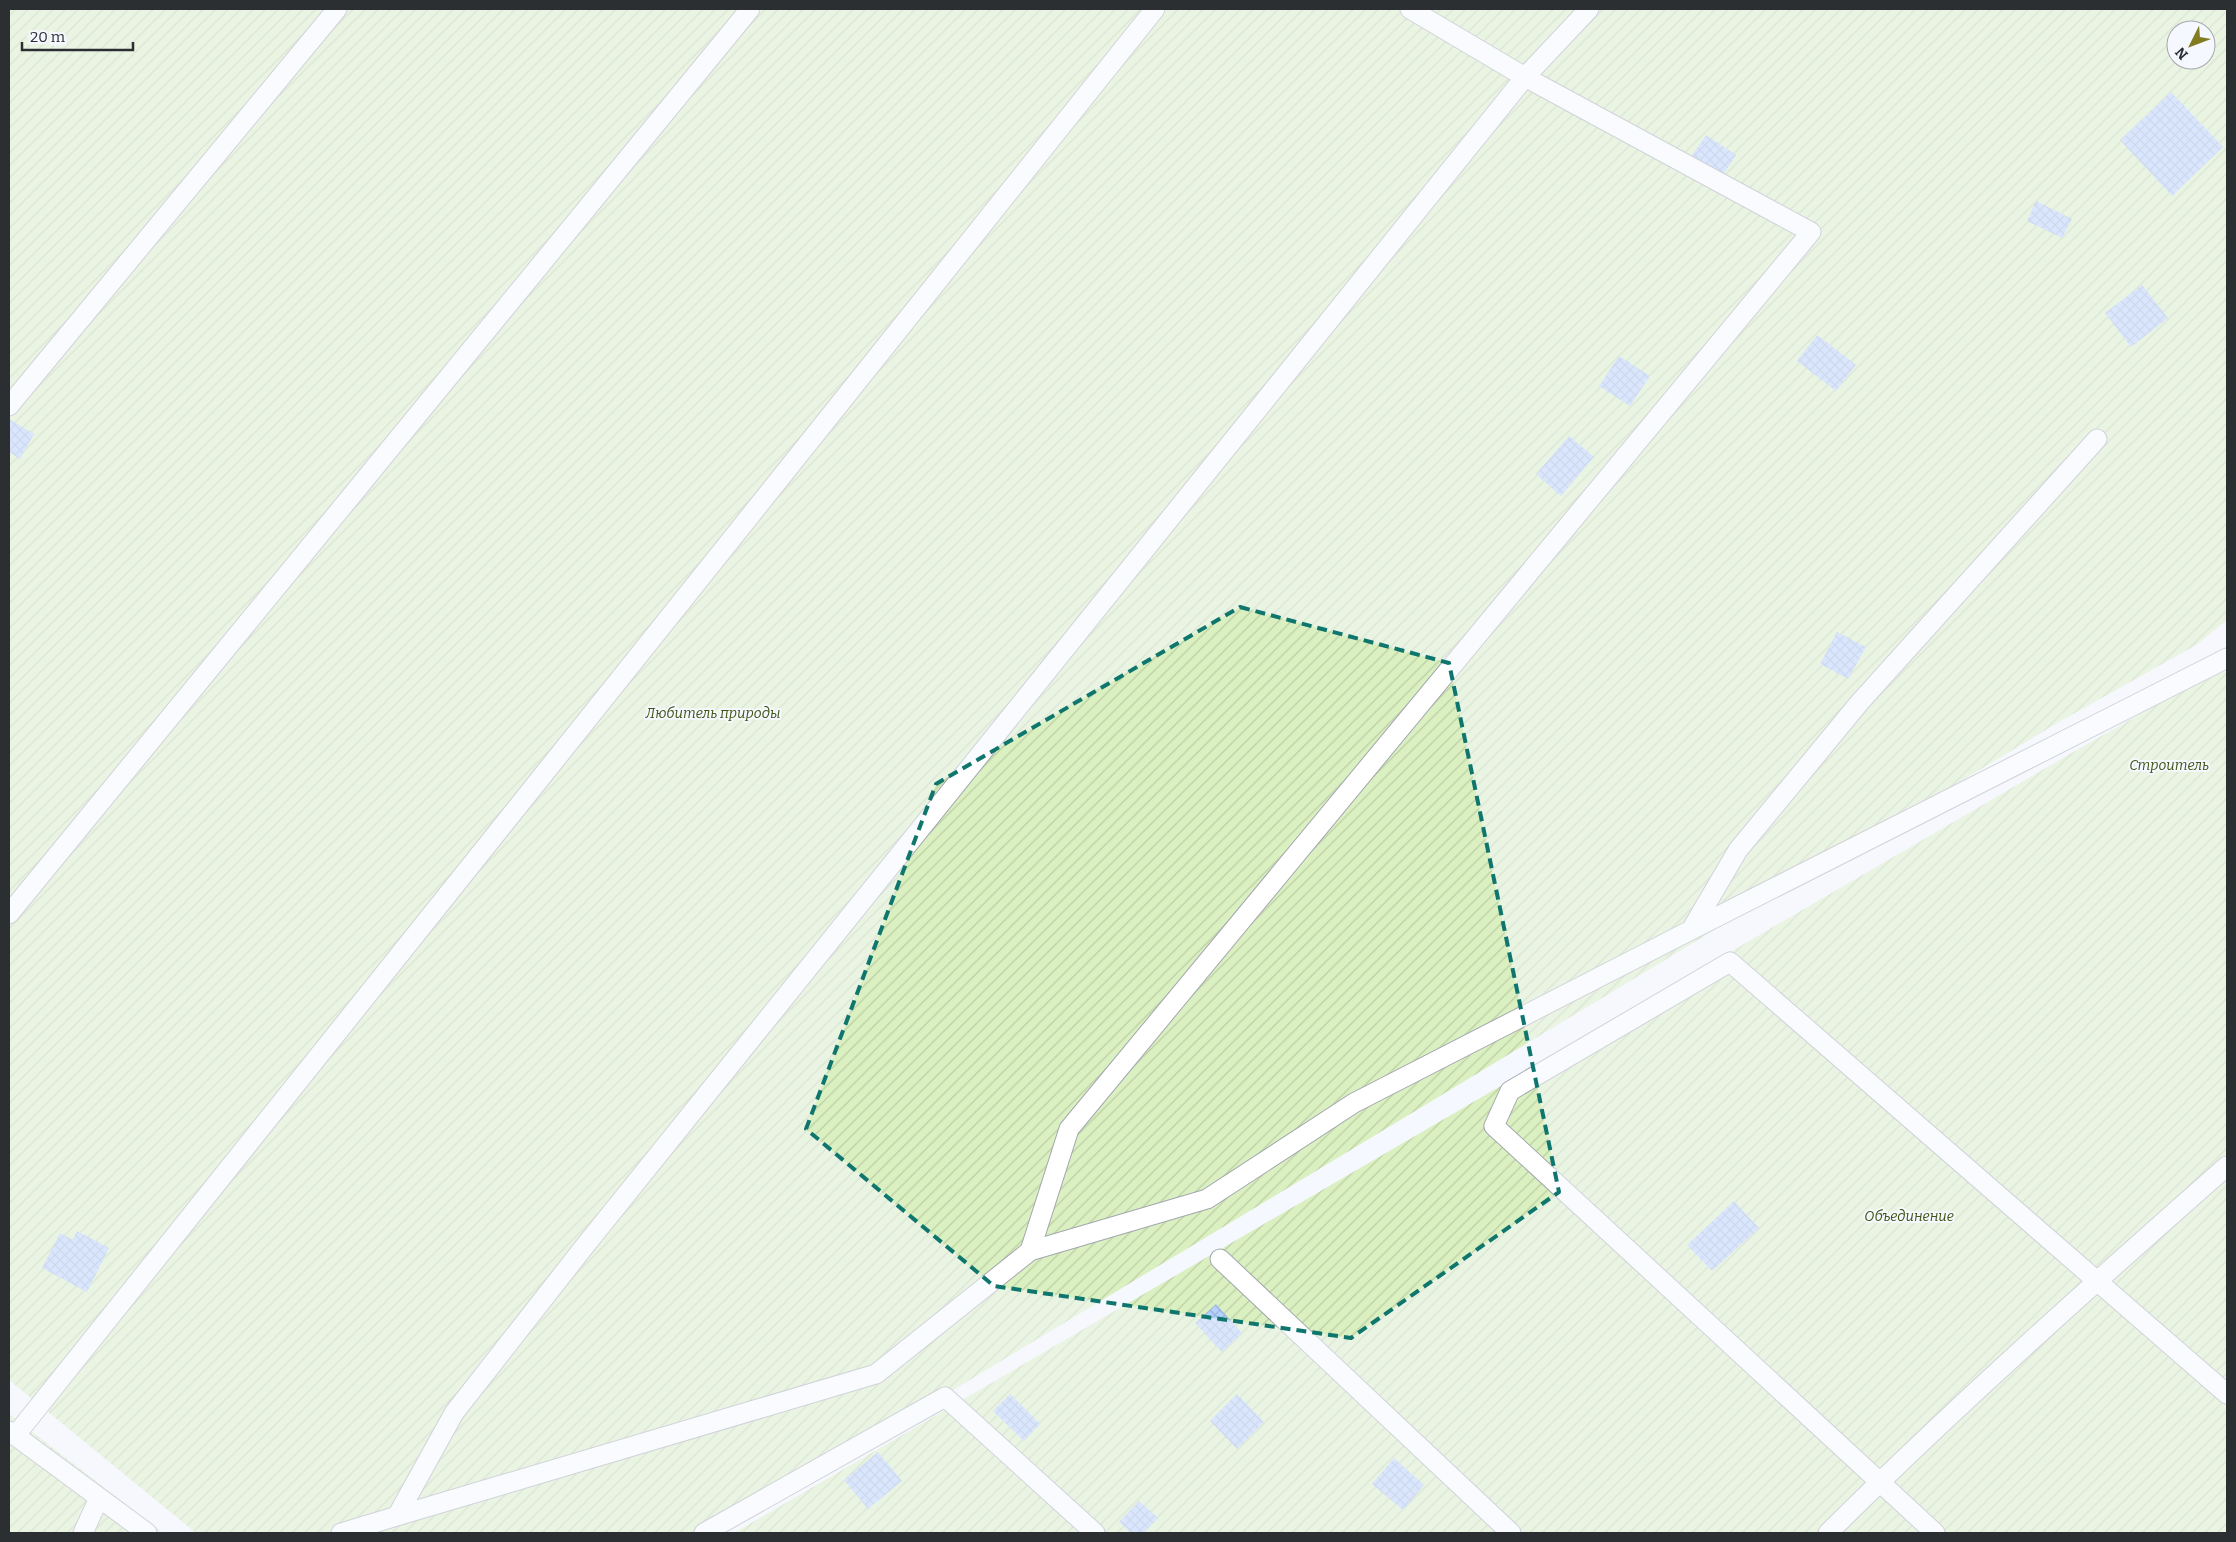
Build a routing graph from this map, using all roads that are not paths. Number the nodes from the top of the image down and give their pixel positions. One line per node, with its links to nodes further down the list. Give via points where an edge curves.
1 (338, 9): 7 (lane)
2 (750, 9): 10 (lane)
3 (1155, 9): 17 (lane)
4 (1410, 9): 6 (lane)
5 (1590, 9): 6 (lane)
6 (1525, 76): 13 (lane, via 1811,232 1069,1128); 20 (lane, via 560,1277 454,1413)
7 (9, 406)
8 (2097, 439): 11 (lane, via 1860,702 1774,805 1738,850)
9 (2227, 658): 11 (lane)
10 (9, 914)
11 (1691, 930): 13 (lane, via 1354,1103 1206,1199)
12 (2227, 1166): 15 (lane)
13 (1030, 1251): 20 (lane, via 876,1374)
14 (1220, 1259): 26 (lane)
15 (2097, 1281): 16 (lane); 18 (lane); 18 (lane, via 1730,962 1510,1091 1494,1126)
16 (2227, 1394)
17 (12, 1434): 19 (lane)
18 (1880, 1482): 27 (lane); 28 (lane)
19 (99, 1498): 21 (lane); 22 (lane)
20 (397, 1516): 23 (lane)
21 (84, 1533)
22 (147, 1533)
23 (341, 1533)
24 (704, 1533): 25 (lane, via 945,1398)
25 (1095, 1533)
26 (1511, 1533)
27 (1828, 1533)
28 (1935, 1533)

